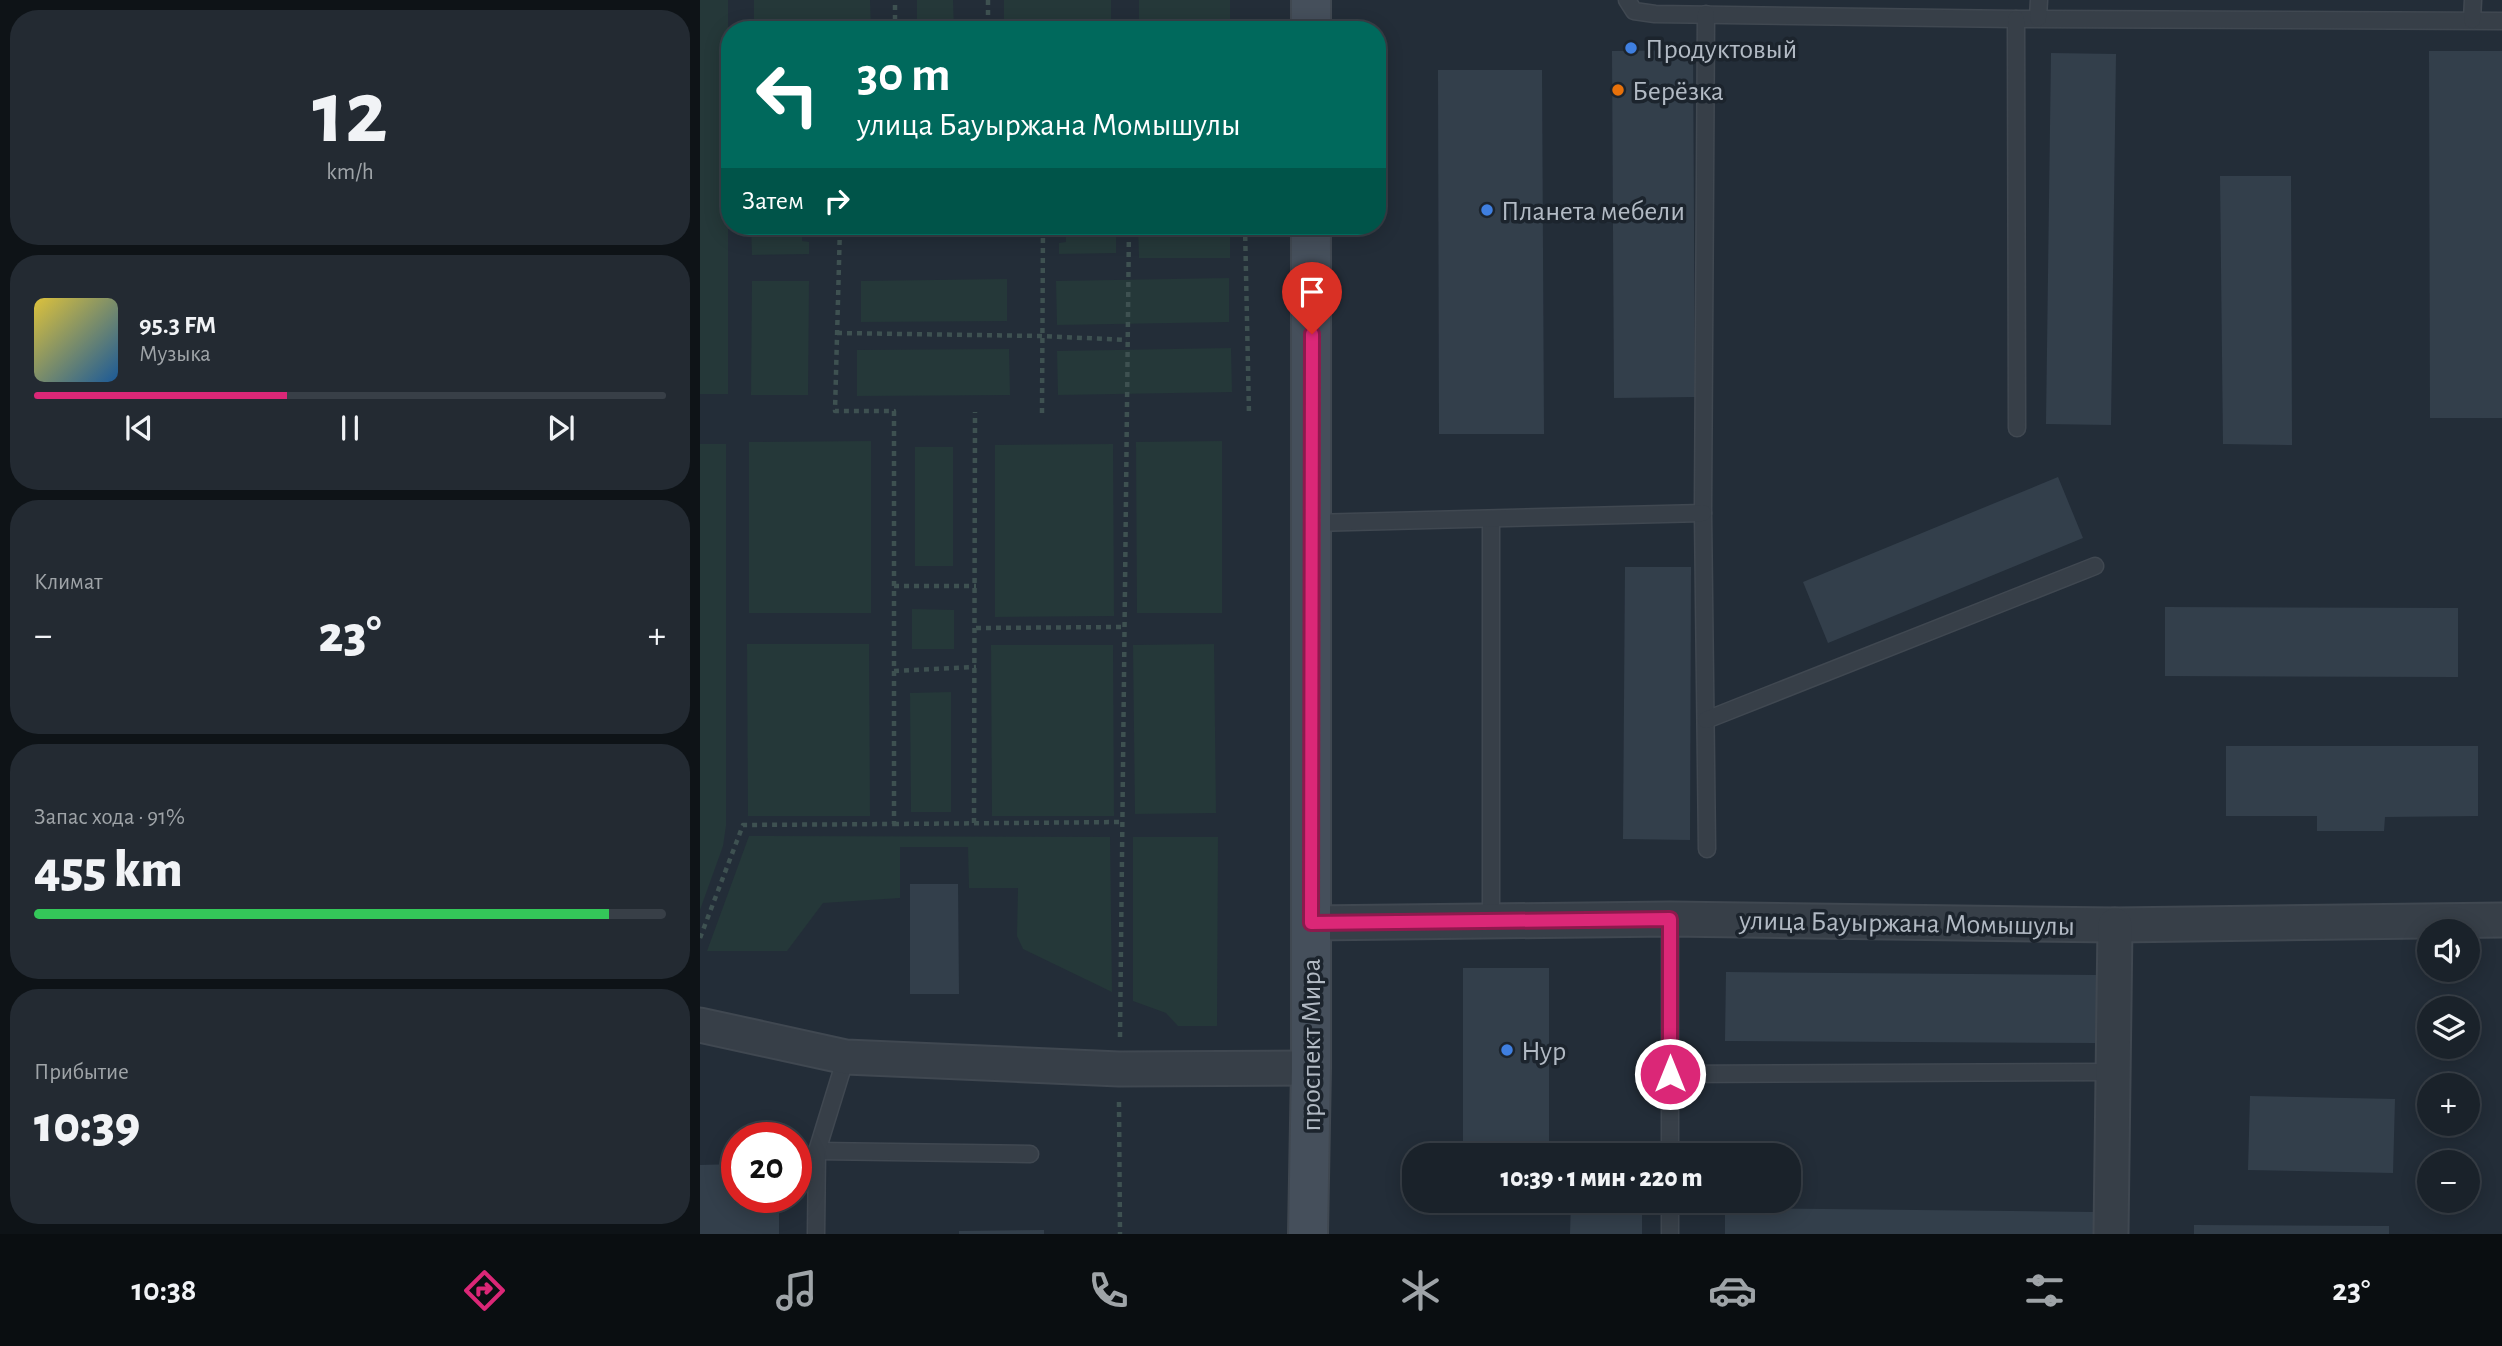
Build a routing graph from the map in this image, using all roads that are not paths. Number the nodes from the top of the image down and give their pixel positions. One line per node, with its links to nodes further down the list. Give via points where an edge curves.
1 (1311, 0): 10 (main road)
2 (1627, 0): 5 (lane, via 1634,10 1655,14)
3 (2039, 0): 6 (lane)
4 (2473, 0): 8 (lane)
5 (1706, 15): 7 (lane); 13 (lane)
6 (2038, 18): 7 (lane); 8 (lane)
7 (2016, 19): 12 (lane)
8 (2472, 20): 9 (lane)
9 (2502, 20)
10 (1311, 21)
11 (1311, 235): 15 (main road, проспект Мира)
12 (2017, 428)
13 (1703, 513): 14 (lane); 17 (lane)
14 (1491, 519): 15 (lane); 21 (lane)
15 (1312, 523): 22 (main road, проспект Мира)
16 (2095, 566): 17 (lane)
17 (1706, 720): 18 (lane)
18 (1707, 849)
19 (1670, 919): 21 (street, улица Бауыржана Момышулы); 23 (street, улица Бауыржана Момышулы); 28 (lane)
20 (2502, 920): 23 (street, улица Бауыржана Момышулы)
21 (1491, 921): 22 (street, улица Бауыржана Момышулы)
22 (1311, 923): 26 (main road, проспект Мира)
23 (2115, 925): 27 (street)
24 (700, 1024): 25 (street)
25 (846, 1057): 26 (street, via 1119,1069); 30 (lane)
26 (1311, 1068): 34 (main road, проспект Мира)
27 (2113, 1072): 28 (lane); 36 (street)
28 (1670, 1074): 29 (lane)
29 (1670, 1143)
30 (817, 1151): 31 (lane); 33 (lane)
31 (1030, 1154)
32 (1670, 1213): 35 (lane)
33 (816, 1234)
34 (1308, 1234)
35 (1670, 1234)
36 (2111, 1234)

